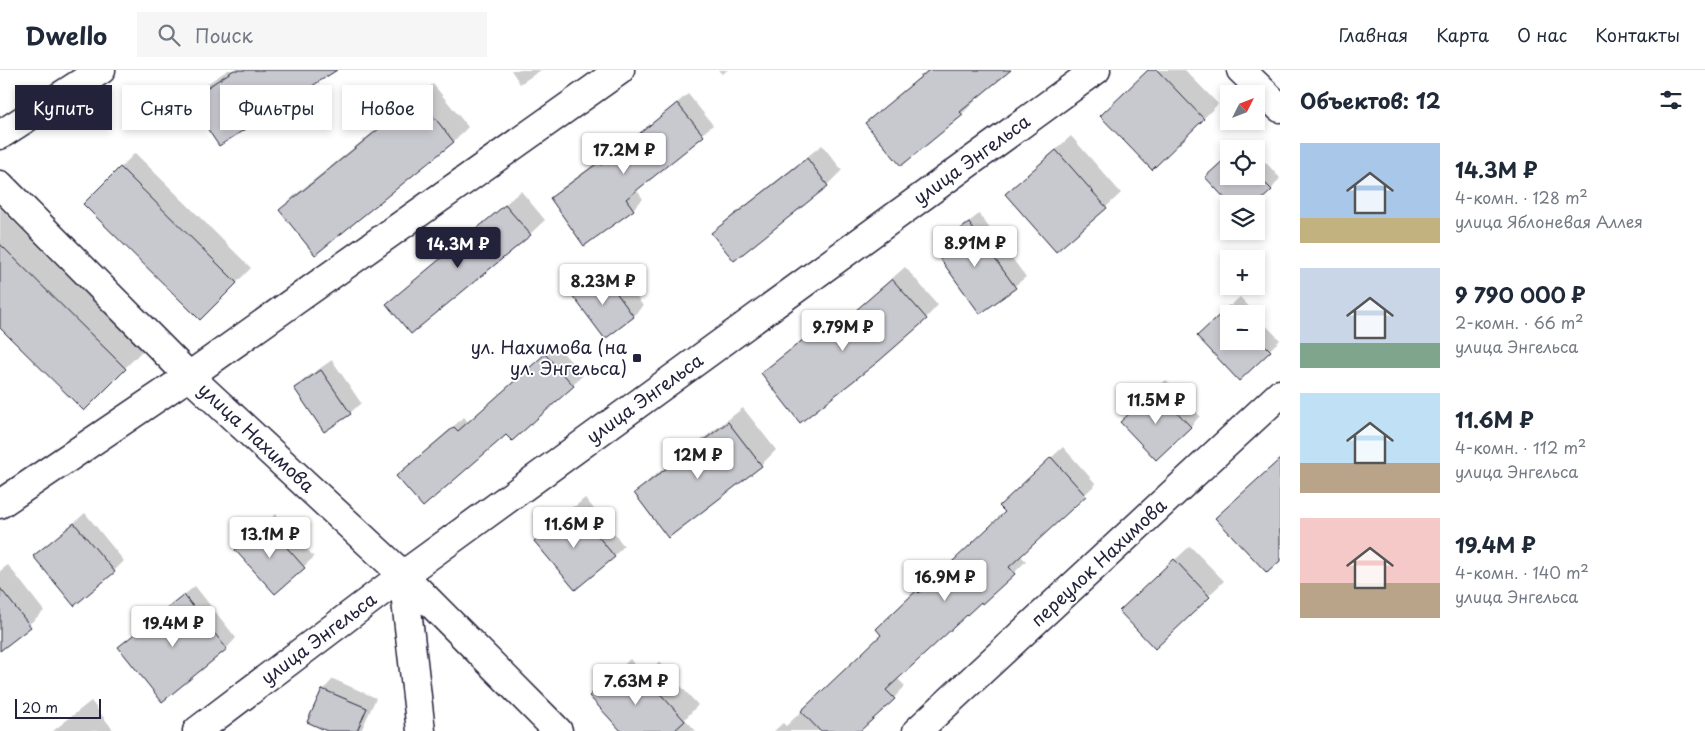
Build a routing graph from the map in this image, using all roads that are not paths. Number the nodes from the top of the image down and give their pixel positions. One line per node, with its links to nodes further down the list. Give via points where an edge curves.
1 (101, 70): 6 (street)
2 (620, 70): 8 (street)
3 (1096, 70): 11 (street, улица Энгельса)
4 (1241, 70): 5 (street)
5 (1280, 108)
6 (0, 135)
7 (0, 185): 8 (street, улица Нахимова)
8 (189, 376): 10 (street); 11 (street, улица Нахимова)
9 (1280, 394): 15 (street, переулок Нахимова)
10 (0, 504)
11 (403, 575): 12 (street, улица Энгельса); 13 (street); 14 (street, улица Нахимова)
12 (197, 731)
13 (421, 731)
14 (558, 731)
15 (917, 731)

